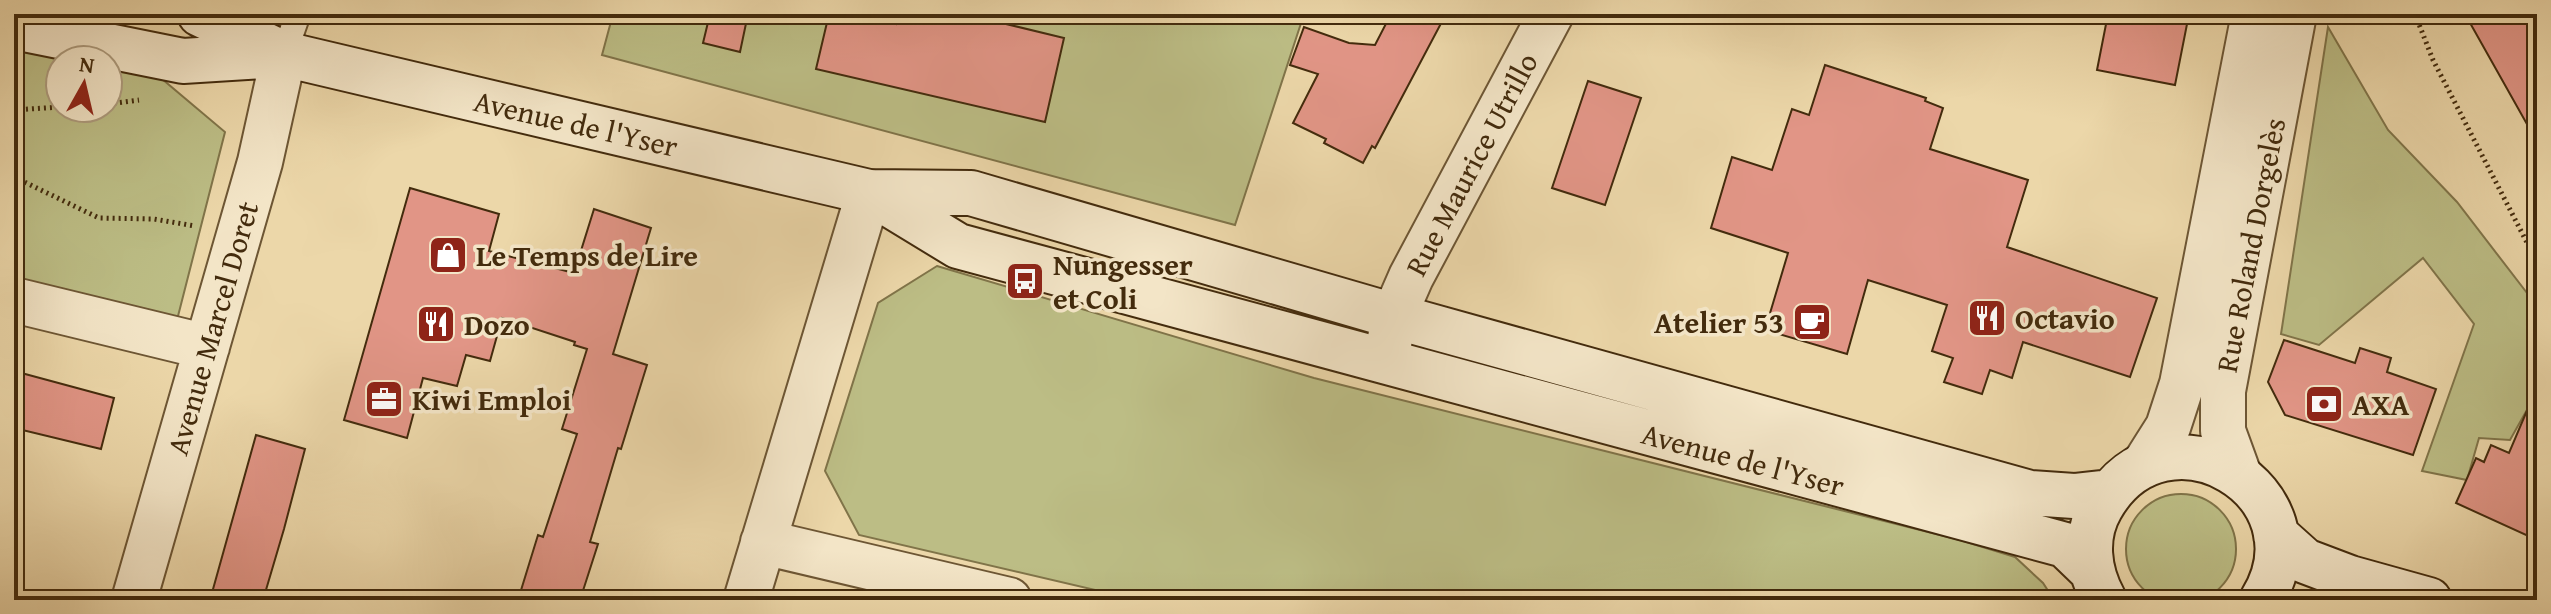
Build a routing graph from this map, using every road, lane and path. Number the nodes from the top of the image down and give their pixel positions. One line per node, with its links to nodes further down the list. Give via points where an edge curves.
1 (200, 14): 8 (main road, Avenue de l'Yser)
2 (298, 14): 8 (lane)
3 (1551, 14): 16 (main road, Rue Maurice Utrillo)
4 (2254, 14): 19 (main road, Rue Roland Dorgelès, via 2182,384 2168,427)
5 (2294, 14): 20 (main road, Rue Roland Dorgelès, via 2223,391 2223,431)
6 (2415, 14): 14 (path, via 2433,60)
7 (14, 27): 8 (main road, Avenue de l'Yser, via 183,61)
8 (284, 54): 12 (main road, Avenue de l'Yser); 17 (main road, Avenue Marcel Doret, via 260,162)
9 (44, 108): 10 (path)
10 (14, 110)
11 (14, 177): 13 (path, via 99,218)
12 (869, 192): 16 (main road, Avenue de l'Yser, via 971,193); 18 (main road, Avenue de l'Yser, via 958,246); 23 (main road)
13 (201, 227)
14 (2537, 262)
15 (14, 300): 17 (main road)
16 (1394, 316): 18 (main road); 21 (main road, Avenue de l'Yser, via 2030,493)
17 (207, 347): 25 (main road, Avenue Marcel Doret)
18 (1386, 361): 24 (main road, Avenue de l'Yser, via 2065,545)
19 (2144, 465): 20 (main road, via 2179,456 2208,460); 21 (main road)
20 (2239, 475): 22 (main road, via 2264,503)
21 (2110, 492): 24 (main road, via 2089,543)
22 (2276, 535): 28 (main road, via 2277,562); 29 (main road, via 2305,561)
23 (763, 542): 26 (main road); 27 (main road)
24 (2098, 586)
25 (134, 600)
26 (746, 600)
27 (1009, 600)
28 (2262, 600)
29 (2429, 600)

